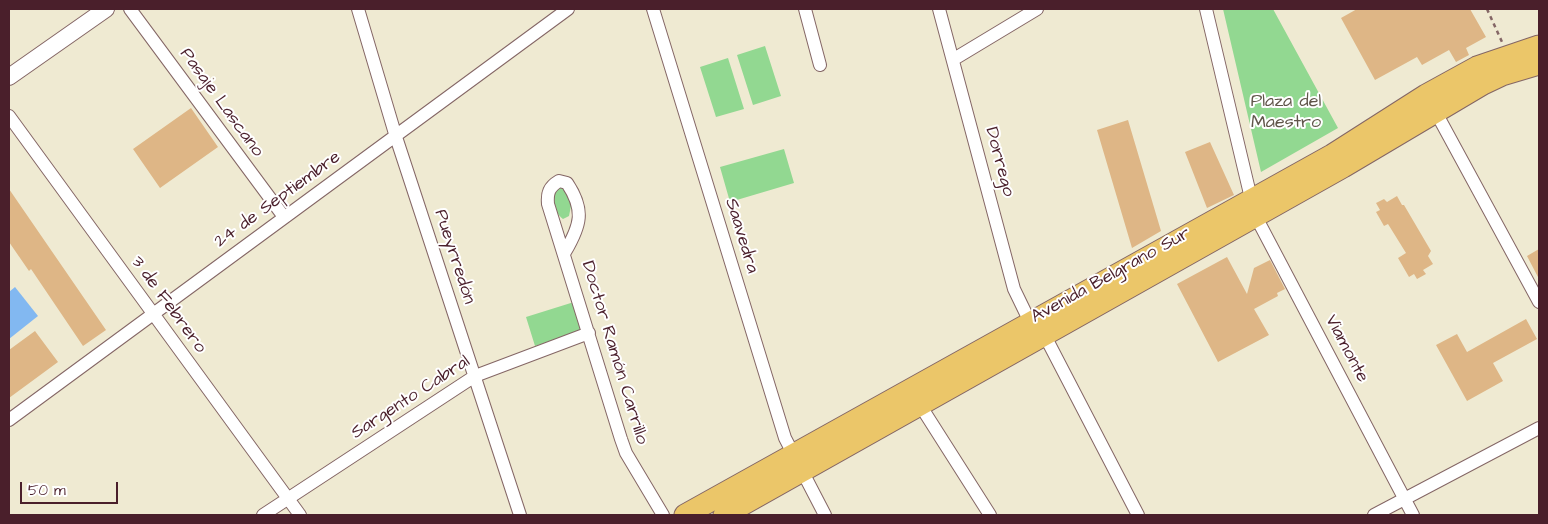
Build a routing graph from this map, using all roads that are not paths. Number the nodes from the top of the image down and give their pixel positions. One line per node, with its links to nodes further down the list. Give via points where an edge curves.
1 (106, 9): 14 (street)
2 (130, 9): 20 (street, Pasaje Lascano)
3 (358, 9): 18 (street, Pueyrredón)
4 (568, 9): 18 (street, 24 de Septiembre)
5 (653, 9): 30 (street, Saavedra)
6 (805, 9): 13 (street)
7 (939, 9): 11 (street, Dorrego)
8 (1037, 9): 11 (street)
9 (1206, 9): 19 (street, Viamonte)
10 (1539, 46): 15 (highway, Avenida Belgrano Sur, via 1477,67)
11 (954, 59): 24 (street, Dorrego, via 1014,289)
12 (1539, 64): 16 (highway, Avenida Belgrano Sur, via 1483,84)
13 (820, 65)
14 (9, 78)
15 (1426, 95): 16 (street); 19 (highway, Avenida Belgrano Sur)
16 (1436, 114): 19 (highway, Avenida Belgrano Sur); 22 (street)
17 (9, 116): 23 (street, 3 de Febrero)
18 (396, 137): 20 (street, 24 de Septiembre); 26 (street, Pueyrredón)
19 (1253, 207): 24 (highway, Avenida Belgrano Sur); 32 (street, Viamonte)
20 (284, 217): 23 (street, 24 de Septiembre)
21 (564, 252): 21 (street, Doctor Ramón Carrillo, via 577,228 578,205 567,183 559,181 552,185 547,195); 25 (street, Doctor Ramón Carrillo)
22 (1539, 302)
23 (152, 313): 28 (street, 24 de Septiembre); 31 (street, 3 de Febrero)
24 (1038, 329): 27 (highway, Avenida Belgrano Sur); 30 (highway, Avenida Belgrano Sur); 41 (street, Dorrego)
25 (589, 333): 26 (street, Sargento Cabral); 36 (street, Doctor Ramón Carrillo, via 626,453)
26 (475, 376): 31 (street, Sargento Cabral); 35 (street, Pueyrredón)
27 (920, 406): 30 (highway, Avenida Belgrano Sur); 40 (street)
28 (9, 420)
29 (1539, 428): 32 (street)
30 (797, 463): 37 (highway, Avenida Belgrano Sur); 38 (highway, Avenida Belgrano Sur); 39 (street, Saavedra)
31 (288, 498): 33 (street, Sargento Cabral); 34 (street, 3 de Febrero)
32 (1405, 500): 42 (street); 43 (street, Viamonte)
33 (263, 515)
34 (300, 515)
35 (520, 515)
36 (663, 515)
37 (685, 515)
38 (724, 515)
39 (825, 515)
40 (990, 515)
41 (1138, 515)
42 (1374, 515)
43 (1414, 515)

